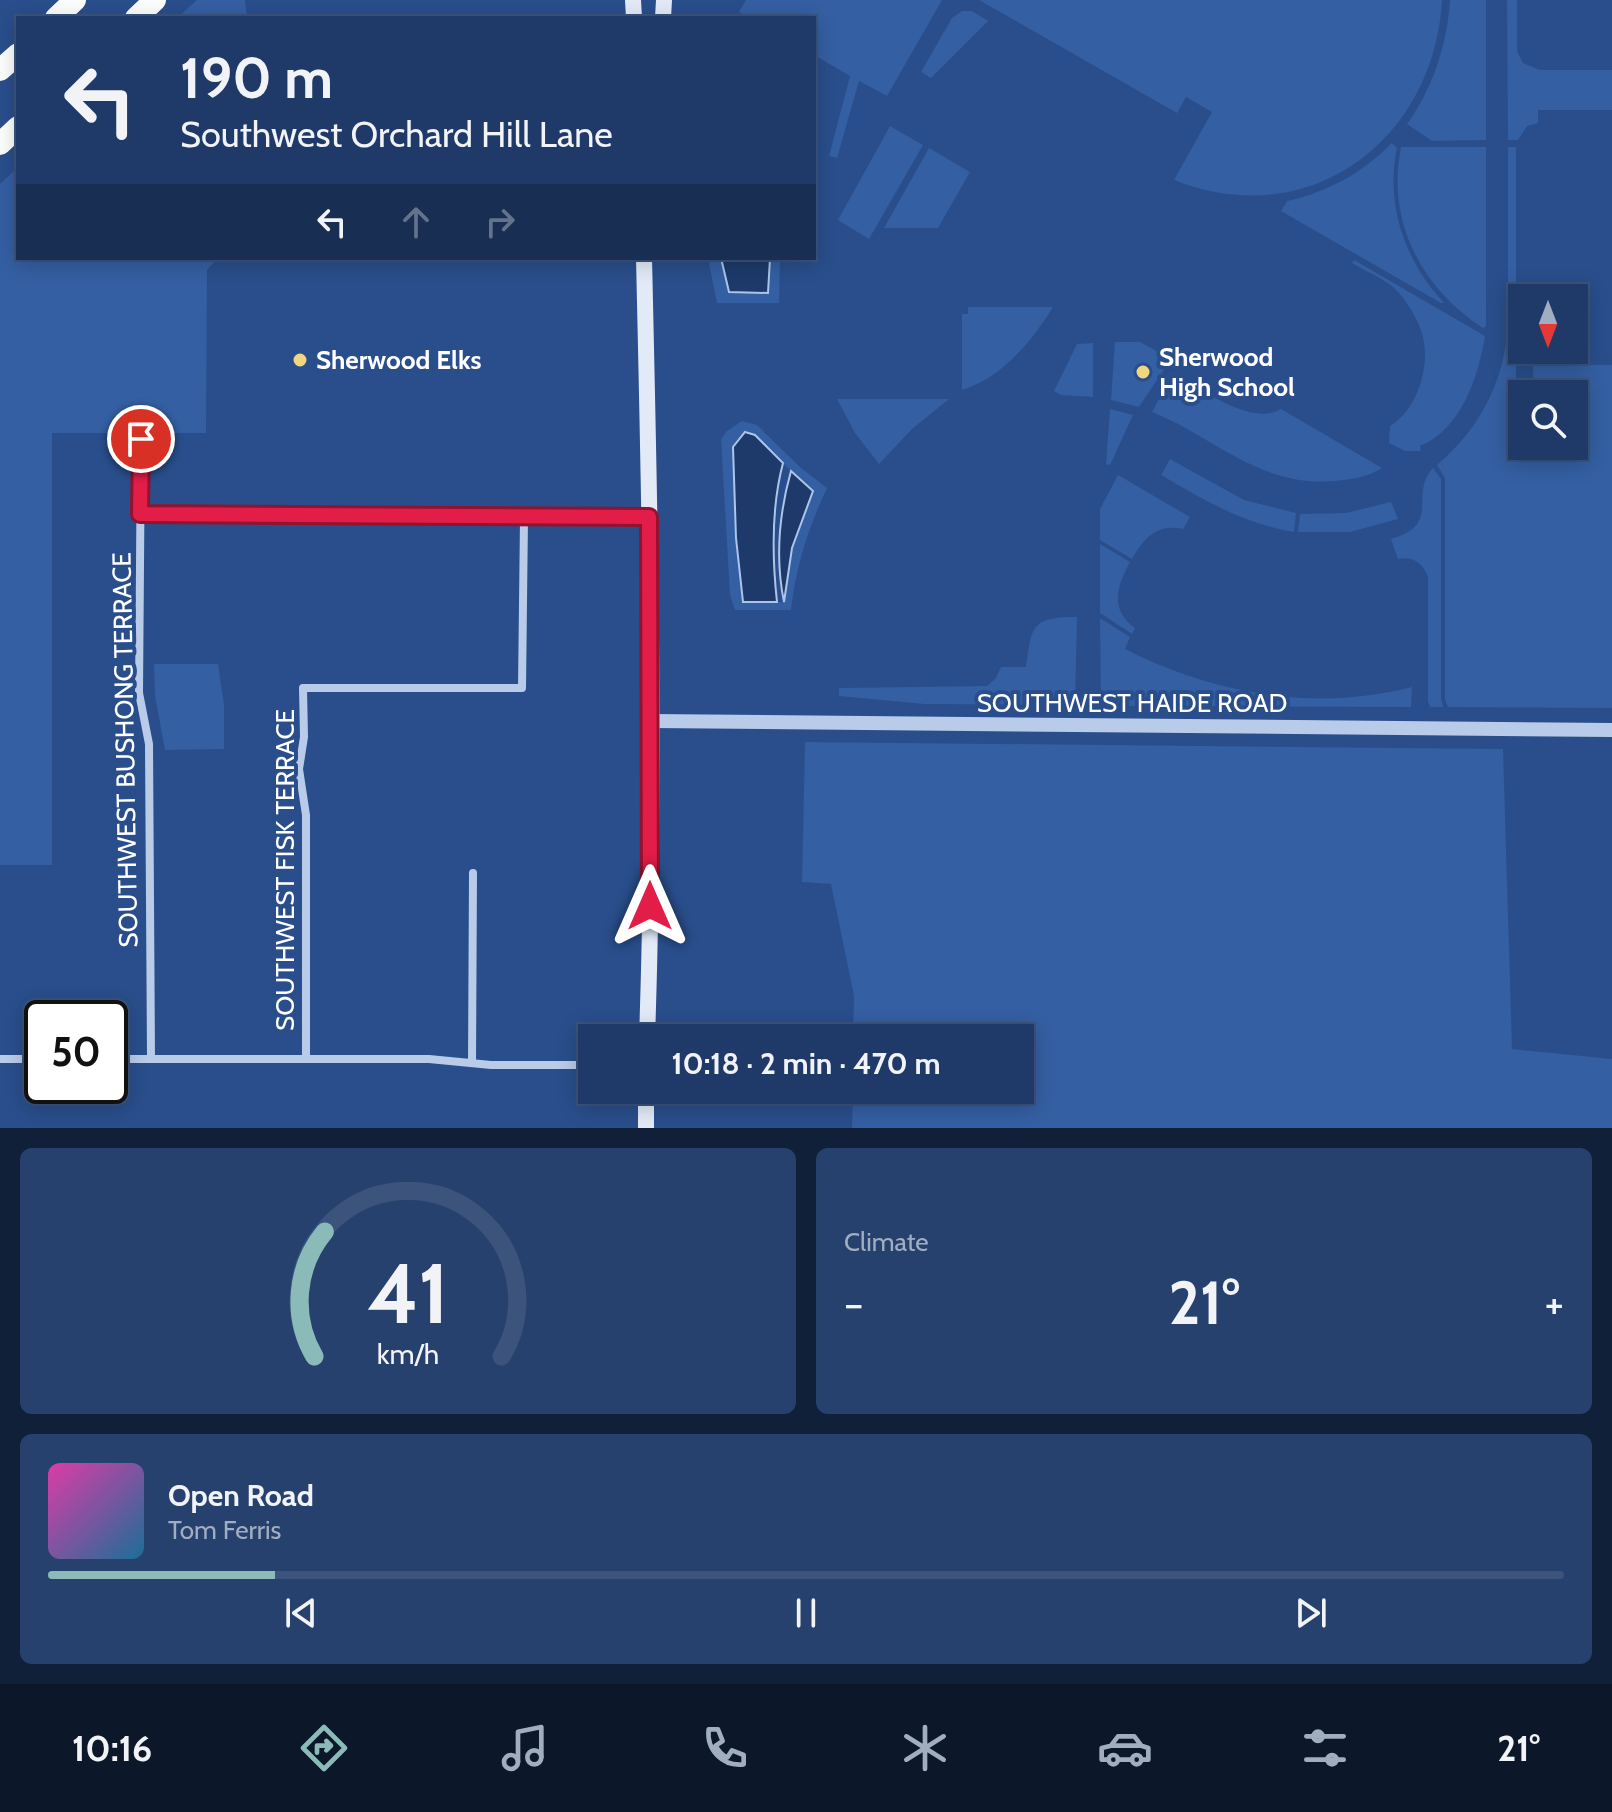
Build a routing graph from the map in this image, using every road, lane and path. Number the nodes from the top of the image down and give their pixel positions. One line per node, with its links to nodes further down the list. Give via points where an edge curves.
1 (75, 0): 3 (highway)
2 (155, 0): 4 (highway)
3 (58, 16)
4 (138, 16)
5 (16, 56): 6 (highway)
6 (0, 70)
7 (16, 129): 8 (highway)
8 (0, 144)
9 (644, 260): 12 (main road)
10 (141, 439): 11 (street, SOUTHWEST BUSHONG TERRACE)
11 (140, 514): 13 (street); 22 (street, SOUTHWEST BUSHONG TERRACE, via 139,693 149,744)
12 (649, 517): 13 (street); 14 (main road)
13 (524, 518): 18 (street, SOUTHWEST FISK TERRACE, via 522,688 303,688 299,769 306,815)
14 (651, 721): 15 (street, SOUTHWEST HAIDE ROAD); 17 (main road)
15 (1612, 730)
16 (473, 873): 23 (street)
17 (647, 1024)
18 (306, 1058): 22 (street); 23 (street)
19 (0, 1059): 20 (street)
20 (24, 1059)
21 (128, 1059): 22 (street)
22 (151, 1059)
23 (472, 1063): 24 (street)
24 (578, 1065)
25 (646, 1104): 26 (main road)
26 (646, 1128)

